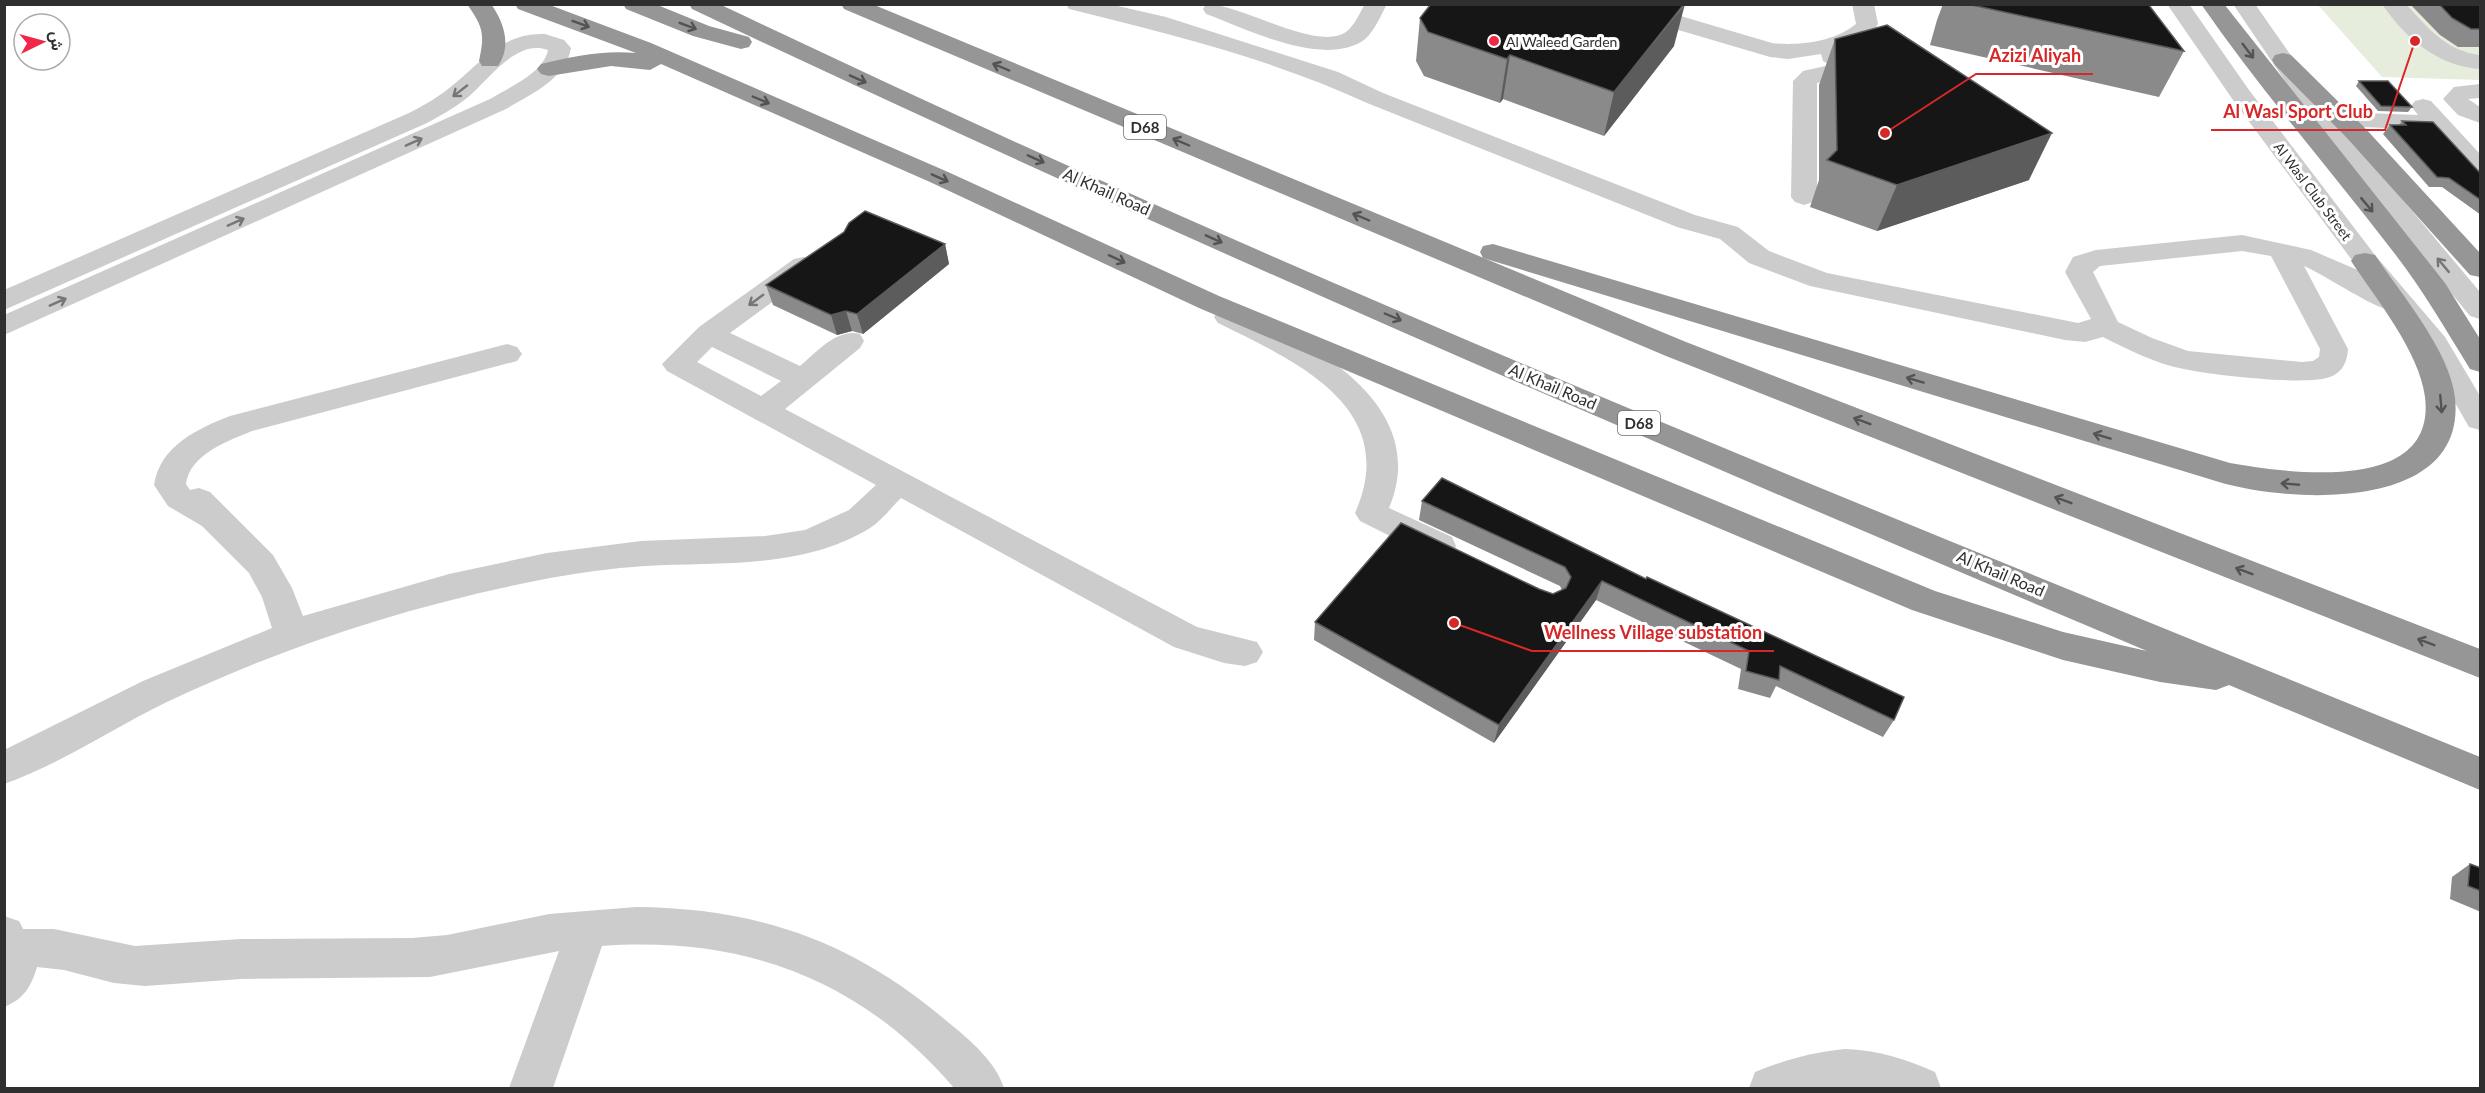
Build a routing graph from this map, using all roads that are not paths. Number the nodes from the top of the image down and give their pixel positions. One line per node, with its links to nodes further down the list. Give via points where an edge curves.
1 (478, 4): 18 (highway, via 494,24)
2 (526, 4): 21 (highway, one-way to 21)
3 (634, 4): 16 (highway, one-way to 16, via 714,35)
4 (700, 4): 16 (highway, Al Khail Road / D68)
5 (852, 4): 25 (highway, D68, one-way to 5)
6 (1077, 4): 35 (street, via 1142,17 1339,80 1375,98 1686,221 1728,233 1759,257 1811,278 2059,330 2089,332)
7 (1376, 4): 14 (street, via 1356,35 1330,44 1306,41)
8 (1863, 4): 15 (street, via 1867,24 1863,30)
9 (2178, 4): 28 (street, Al Wasl Club Street)
10 (2212, 4): 39 (highway, one-way to 39, via 2334,164 2405,248)
11 (2244, 4): 17 (street)
12 (2394, 4): 19 (street, via 2446,56)
13 (1625, 6): 15 (street, via 1752,47 1788,52)
14 (1214, 9)
15 (1819, 48): 24 (street, via 1846,69 1811,76 1805,81)
16 (805, 55): 48 (highway, Al Khail Road / D68, one-way to 48, via 1235,249 1641,424)
17 (2283, 60): 22 (highway); 33 (street, one-way to 17, via 2328,126)
18 (490, 61): 20 (street, via 520,43 546,41 557,45 561,52); 30 (street, one-way to 30, via 460,92 418,118)
19 (2481, 62)
20 (549, 69): 21 (highway, via 618,57); 34 (street, one-way to 20, via 471,117 518,92)
21 (697, 72): 31 (highway, one-way to 31, via 939,177)
22 (2341, 118): 23 (street, via 2430,114); 29 (highway)
23 (2481, 169)
24 (1804, 197)
25 (1416, 239): 32 (highway, one-way to 25, via 2420,347 2440,394 2439,429 2425,452 2400,470 2362,482 2310,485 2230,474 1490,251); 47 (highway, D68, one-way to 25, via 1676,349)
26 (2282, 251): 32 (street, via 2337,269); 35 (street, via 2232,243 2089,260 2079,272 2102,313); 35 (street, via 2334,349 2333,361 2321,370 2302,372 2185,360)
27 (823, 252): 36 (street, one-way to 36)
28 (2365, 261): 32 (highway); 42 (street, Al Wasl Club Street, via 2435,344)
29 (2481, 269)
30 (4, 301)
31 (1209, 302): 44 (street, via 1212,309 1319,363 1351,390 1377,433 1383,464 1379,497 1371,513); 48 (highway, via 1969,617 2111,658)
32 (2392, 303)
33 (2481, 310)
34 (4, 326)
35 (2102, 326)
36 (709, 334): 40 (street); 41 (street, via 677,364)
37 (850, 341): 40 (street)
38 (507, 354): 45 (street, via 231,428 188,452 174,468 170,485 173,493 211,517 260,563 278,595)
39 (2481, 362)
40 (802, 379): 41 (street)
41 (764, 410): 43 (street)
42 (2481, 420)
43 (898, 482): 45 (street, via 860,519 805,542 765,548 641,554 547,566 449,587); 46 (street, via 1186,637 1224,650)
44 (1464, 558)
45 (291, 633): 49 (street, via 148,695)
46 (1245, 652)
47 (2481, 664)
48 (2256, 679): 50 (highway, Al Khail Road / D68)
49 (10, 768)
50 (2481, 774)
51 (588, 928): 52 (street, via 547,933 475,952 422,958 217,960 138,966 112,965 54,948); 53 (street); 54 (street, via 669,926 717,931 782,945 869,988 945,1048)
52 (7, 957)
53 (531, 1089)
54 (982, 1089)
55 (1771, 1089): 56 (street, via 1813,1074 1849,1071 1878,1073)
56 (1919, 1089)

